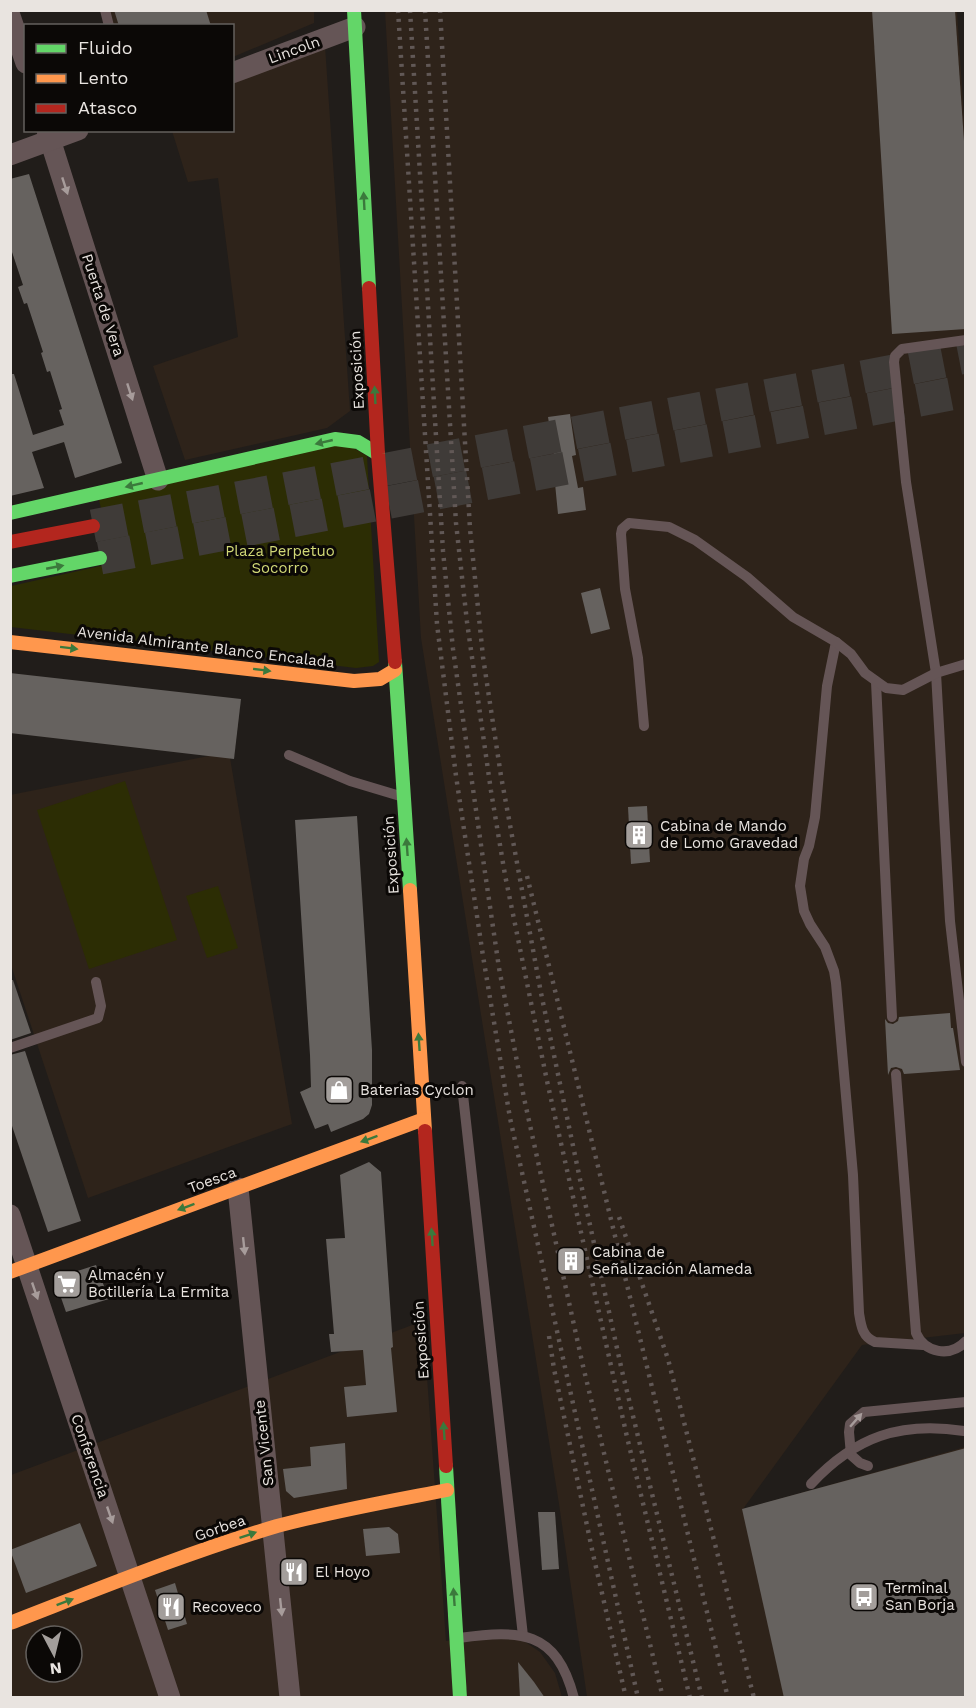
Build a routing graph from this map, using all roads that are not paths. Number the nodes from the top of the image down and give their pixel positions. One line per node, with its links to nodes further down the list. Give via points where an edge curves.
1 (10, 16): 3 (street)
2 (355, 19): 4 (street, Lincoln); 9 (main road, Exposición, one-way to 2)
3 (24, 57)
4 (234, 72)
5 (68, 132): 6 (street)
6 (49, 136): 7 (street); 10 (street, Puerta de Vera, one-way to 10)
7 (10, 155)
8 (966, 340): 20 (lane, via 902,349 894,362 906,482)
9 (378, 454): 10 (main road, one-way to 10, via 357,440 335,439); 19 (main road, Exposición)
10 (158, 480): 11 (main road, one-way to 11)
11 (10, 513)
12 (93, 526): 13 (main road)
13 (10, 542)
14 (100, 558): 15 (main road, one-way to 14)
15 (10, 576)
16 (10, 642): 19 (main road, Avenida Almirante Blanco Encalada, one-way to 19, via 354,681 380,679)
17 (836, 642): 21 (lane); 22 (lane, via 794,616 747,577 680,531 656,524 629,523 621,534 625,589 638,658); 36 (lane, via 826,696 815,817 801,873 802,899 810,924 830,959 836,983 862,1331 875,1342)
18 (966, 664): 20 (lane)
19 (395, 670): 24 (main road, Exposición)
20 (936, 673): 21 (lane, via 903,690 895,691); 28 (lane, via 950,921)
21 (876, 682): 26 (lane)
22 (644, 726)
23 (289, 755): 24 (lane, via 350,781)
24 (404, 797): 31 (main road, Exposición, one-way to 24)
25 (96, 982): 27 (lane, via 101,1006 98,1018)
26 (892, 1017)
27 (10, 1048)
28 (966, 1062)
29 (896, 1074): 36 (lane, via 915,1327)
30 (462, 1086): 45 (lane)
31 (424, 1119): 32 (main road, Toesca, one-way to 32); 41 (main road, Exposición, one-way to 31)
32 (238, 1188): 34 (main road, Toesca, one-way to 34); 42 (street, San Vicente, one-way to 42)
33 (10, 1215): 34 (street, Conferencia)
34 (19, 1269): 43 (street, Conferencia, one-way to 43)
35 (966, 1341): 36 (lane, via 956,1349 944,1351)
36 (923, 1344)
37 (966, 1402): 39 (lane, one-way to 37, via 851,1455 849,1432 850,1424 864,1412)
38 (964, 1431): 40 (lane, bridge, via 921,1427 880,1435 842,1454)
39 (868, 1466)
40 (811, 1484)
41 (447, 1490): 42 (main road, Gorbea); 46 (main road, Exposición, one-way to 41)
42 (273, 1528): 43 (main road, Gorbea, one-way to 42); 48 (street, San Vicente, one-way to 48)
43 (131, 1577): 44 (main road, Gorbea, one-way to 43); 47 (street, Conferencia)
44 (10, 1623)
45 (523, 1636): 46 (lane, via 513,1633); 50 (lane, via 533,1638 560,1661)
46 (457, 1638): 49 (main road, Exposición)
47 (170, 1698)
48 (290, 1698)
49 (460, 1698)
50 (574, 1698)

